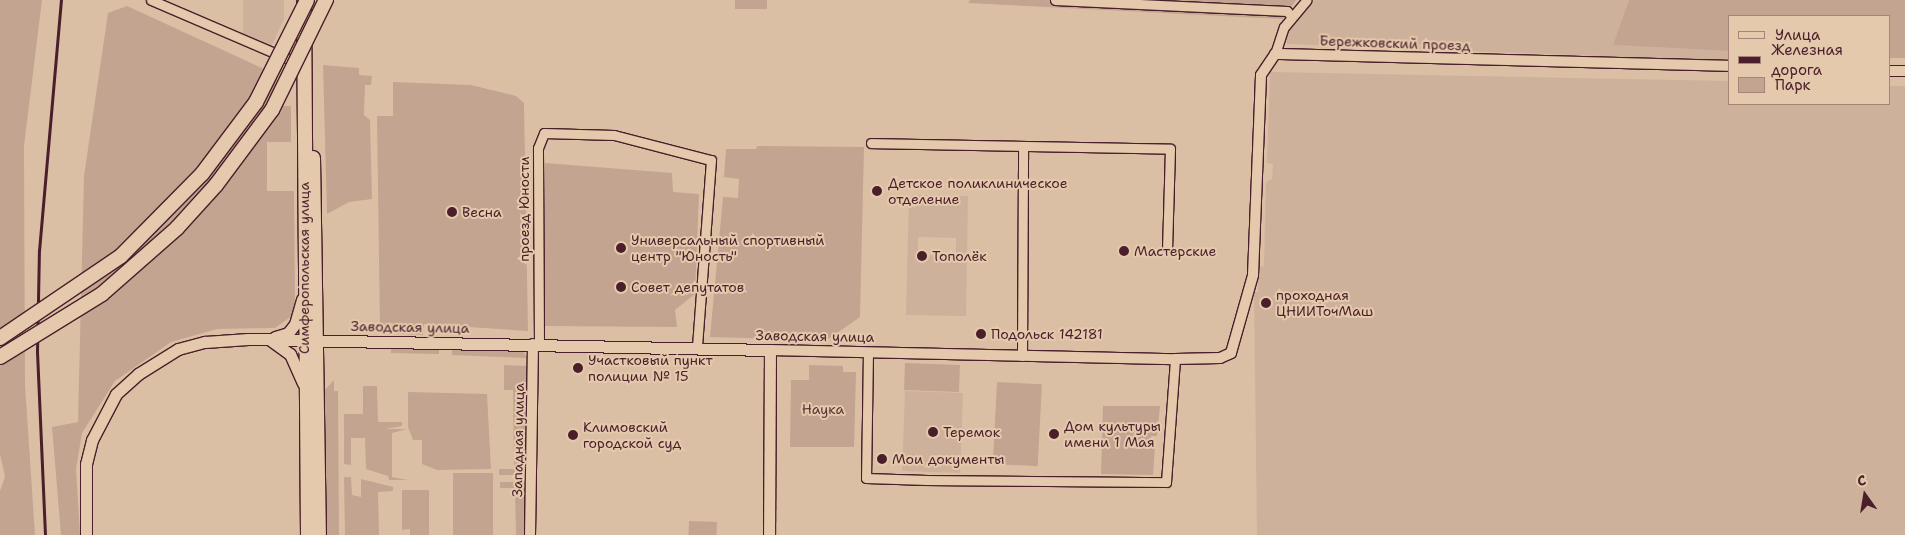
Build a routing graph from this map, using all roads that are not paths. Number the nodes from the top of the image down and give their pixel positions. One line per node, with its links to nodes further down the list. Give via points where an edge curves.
1 (151, 0): 9 (street)
2 (306, 0): 9 (main road, Симферопольская улица); 17 (main road, bridge, via 256,102 202,174 108,266)
3 (312, 0): 19 (main road, Симферопольская улица)
4 (326, 0): 25 (main road, bridge, via 272,110 216,185 177,228 102,294)
5 (1054, 0): 7 (street, via 1260,9 1287,11)
6 (1307, 0): 7 (street)
7 (1292, 16): 8 (street)
8 (1276, 54): 10 (street, Бережковский проезд); 26 (street, Заводская улица, via 1261,75 1254,263 1231,353 1220,358)
9 (304, 64): 16 (main road, Симферопольская улица)
10 (1728, 66)
11 (1905, 70): 12 (street)
12 (1890, 71)
13 (872, 143): 14 (street)
14 (1022, 147): 15 (street, via 1170,150); 24 (street)
15 (1167, 249)
16 (304, 282): 18 (main road, via 295,324 288,333); 19 (main road, Симферопольская улица)
17 (0, 338)
18 (269, 339): 19 (main road, Заводская улица); 27 (main road, via 290,354 301,370); 28 (main road, Заводская улица, via 212,341 178,350 138,374 116,394 92,440 86,464)
19 (310, 340): 20 (main road, Заводская улица); 27 (main road, Симферопольская улица); 30 (main road, Симферопольская улица)
20 (536, 345): 21 (main road, Заводская улица); 21 (street, проезд Юности, via 538,148 544,133 614,135 711,160); 31 (street, Западная улица)
21 (697, 348): 22 (main road, Заводская улица)
22 (770, 350): 23 (street, Заводская улица); 32 (main road)
23 (868, 352): 24 (street, Заводская улица); 26 (street, via 866,478 927,480 1166,482)
24 (1022, 356): 26 (street, Заводская улица)
25 (0, 357)
26 (1175, 359)
27 (305, 391): 29 (main road, Симферопольская улица)
28 (86, 535)
29 (308, 535)
30 (319, 535)
31 (530, 535)
32 (769, 535)

